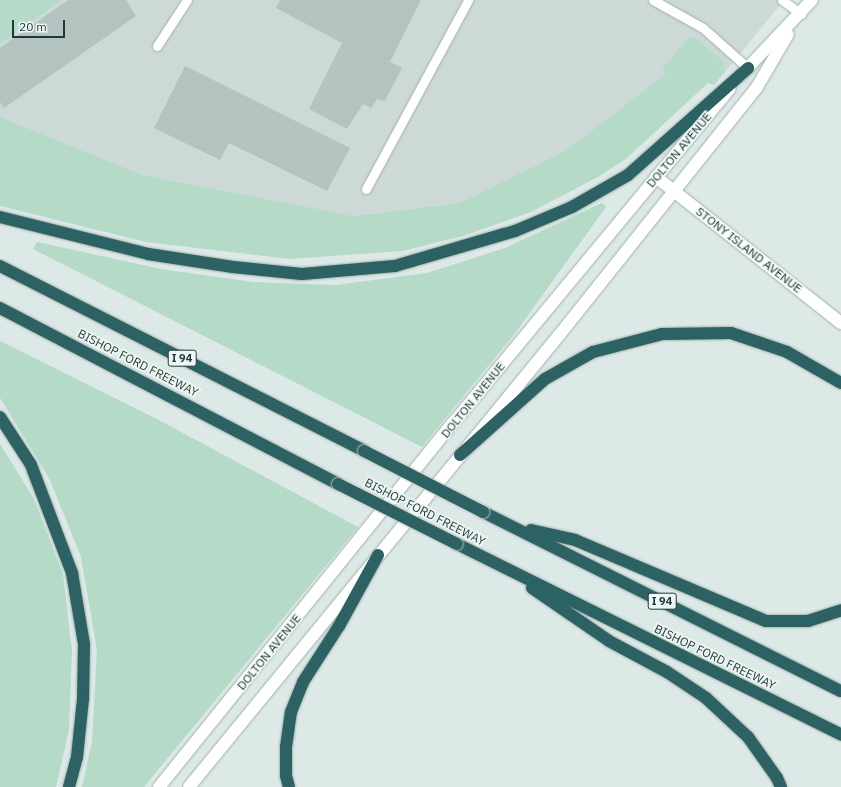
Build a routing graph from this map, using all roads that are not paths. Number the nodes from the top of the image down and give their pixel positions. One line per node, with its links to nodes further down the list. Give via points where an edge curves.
1 (187, 0): 7 (lane)
2 (468, 0): 10 (lane)
3 (653, 0): 8 (lane, via 703,28)
4 (782, 0): 6 (lane)
5 (812, 0): 6 (street, DOLTON AVENUE)
6 (798, 17): 8 (street, DOLTON AVENUE); 11 (street, DOLTON AVENUE, via 757,87)
7 (156, 46)
8 (748, 68): 9 (street, DOLTON AVENUE); 12 (highway, via 628,175 572,207 515,231 395,266 302,274 234,267 148,254)
9 (656, 177): 11 (street, STONY ISLAND AVENUE); 26 (street, DOLTON AVENUE, via 459,416)
10 (366, 189)
11 (673, 190): 15 (street, STONY ISLAND AVENUE); 18 (street, DOLTON AVENUE, via 560,334)
12 (0, 217)
13 (0, 266): 19 (highway, BISHOP FORD FREEWAY / I 94, bridge)
14 (0, 308): 21 (highway, BISHOP FORD FREEWAY, bridge)
15 (841, 323)
16 (841, 383): 18 (highway, via 787,352 731,333 662,334 593,352 545,379)
17 (0, 417): 25 (highway, via 31,465 72,573 84,652 83,698 77,757)
18 (460, 455): 20 (street, DOLTON AVENUE)
19 (511, 525): 22 (highway, via 575,540 766,621 808,621); 23 (highway, BISHOP FORD FREEWAY / I 94)
20 (378, 555): 27 (street, DOLTON AVENUE); 28 (highway, via 339,626 303,682 291,712 286,747 286,776)
21 (493, 562): 24 (highway, BISHOP FORD FREEWAY); 29 (highway, via 609,641 667,672 706,698 748,737)
22 (841, 610)
23 (841, 691)
24 (841, 735)
25 (69, 787)
26 (160, 787)
27 (189, 787)
28 (289, 787)
29 (781, 787)

